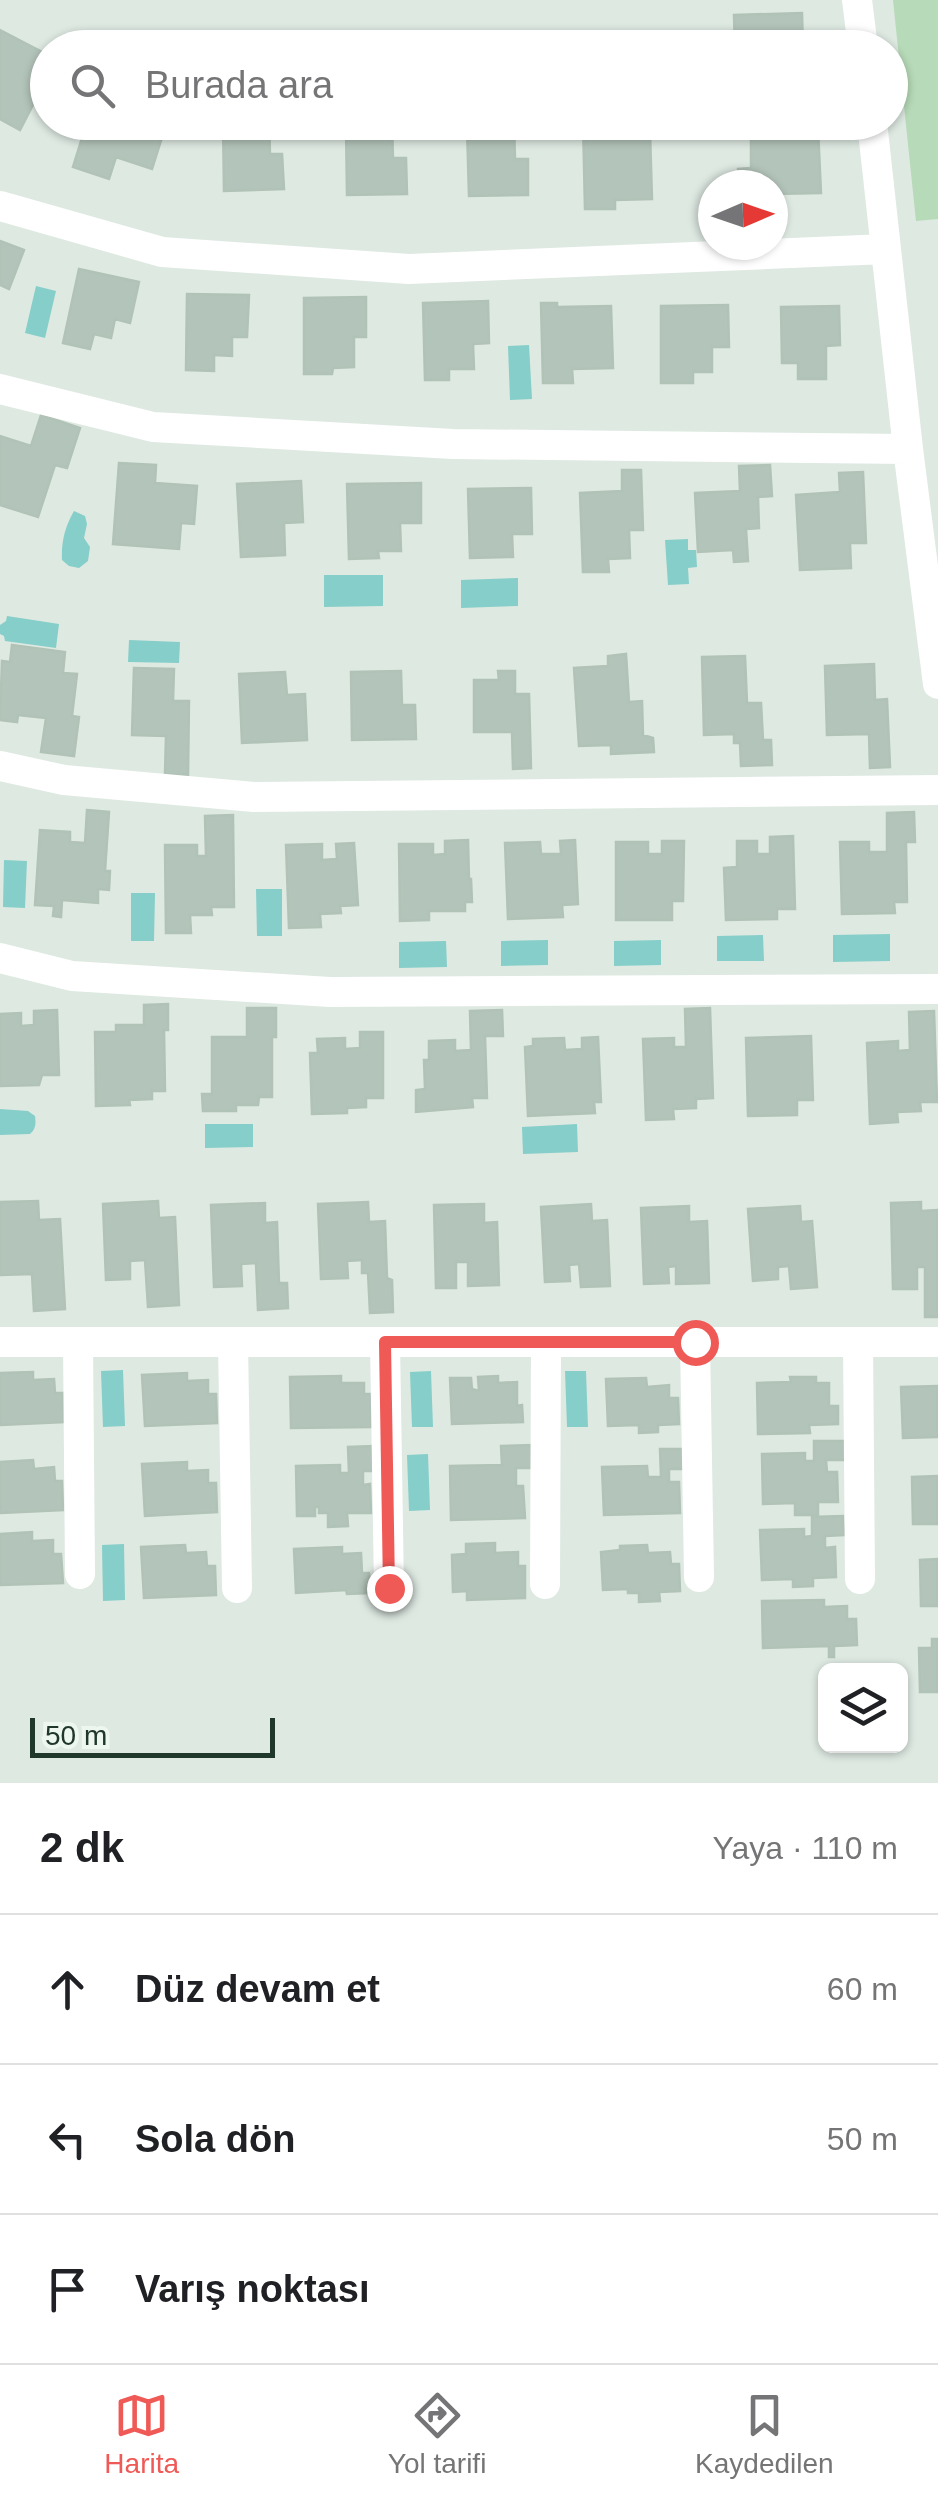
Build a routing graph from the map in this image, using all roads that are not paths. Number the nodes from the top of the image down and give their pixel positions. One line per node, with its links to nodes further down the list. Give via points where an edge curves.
1 (858, 0): 2 (street)
2 (861, 30)
3 (874, 140): 5 (street)
4 (0, 206): 5 (street, via 162,252 409,269)
5 (886, 249): 7 (street)
6 (0, 390): 7 (street, via 153,427 453,444)
7 (908, 449): 8 (street)
8 (938, 684)
9 (0, 766): 10 (street, via 64,780 254,798)
10 (938, 790)
11 (0, 958): 12 (street, via 72,976 330,992)
12 (938, 989)
13 (0, 1342): 14 (street)
14 (78, 1342): 15 (street); 21 (street)
15 (232, 1342): 16 (street); 25 (street)
16 (385, 1342): 17 (street); 26 (street)
17 (546, 1342): 18 (street); 24 (street)
18 (695, 1342): 19 (street); 22 (street)
19 (858, 1342): 20 (street); 23 (street)
20 (938, 1342)
21 (80, 1574)
22 (700, 1576)
23 (860, 1579)
24 (545, 1584)
25 (237, 1588)
26 (389, 1588)

